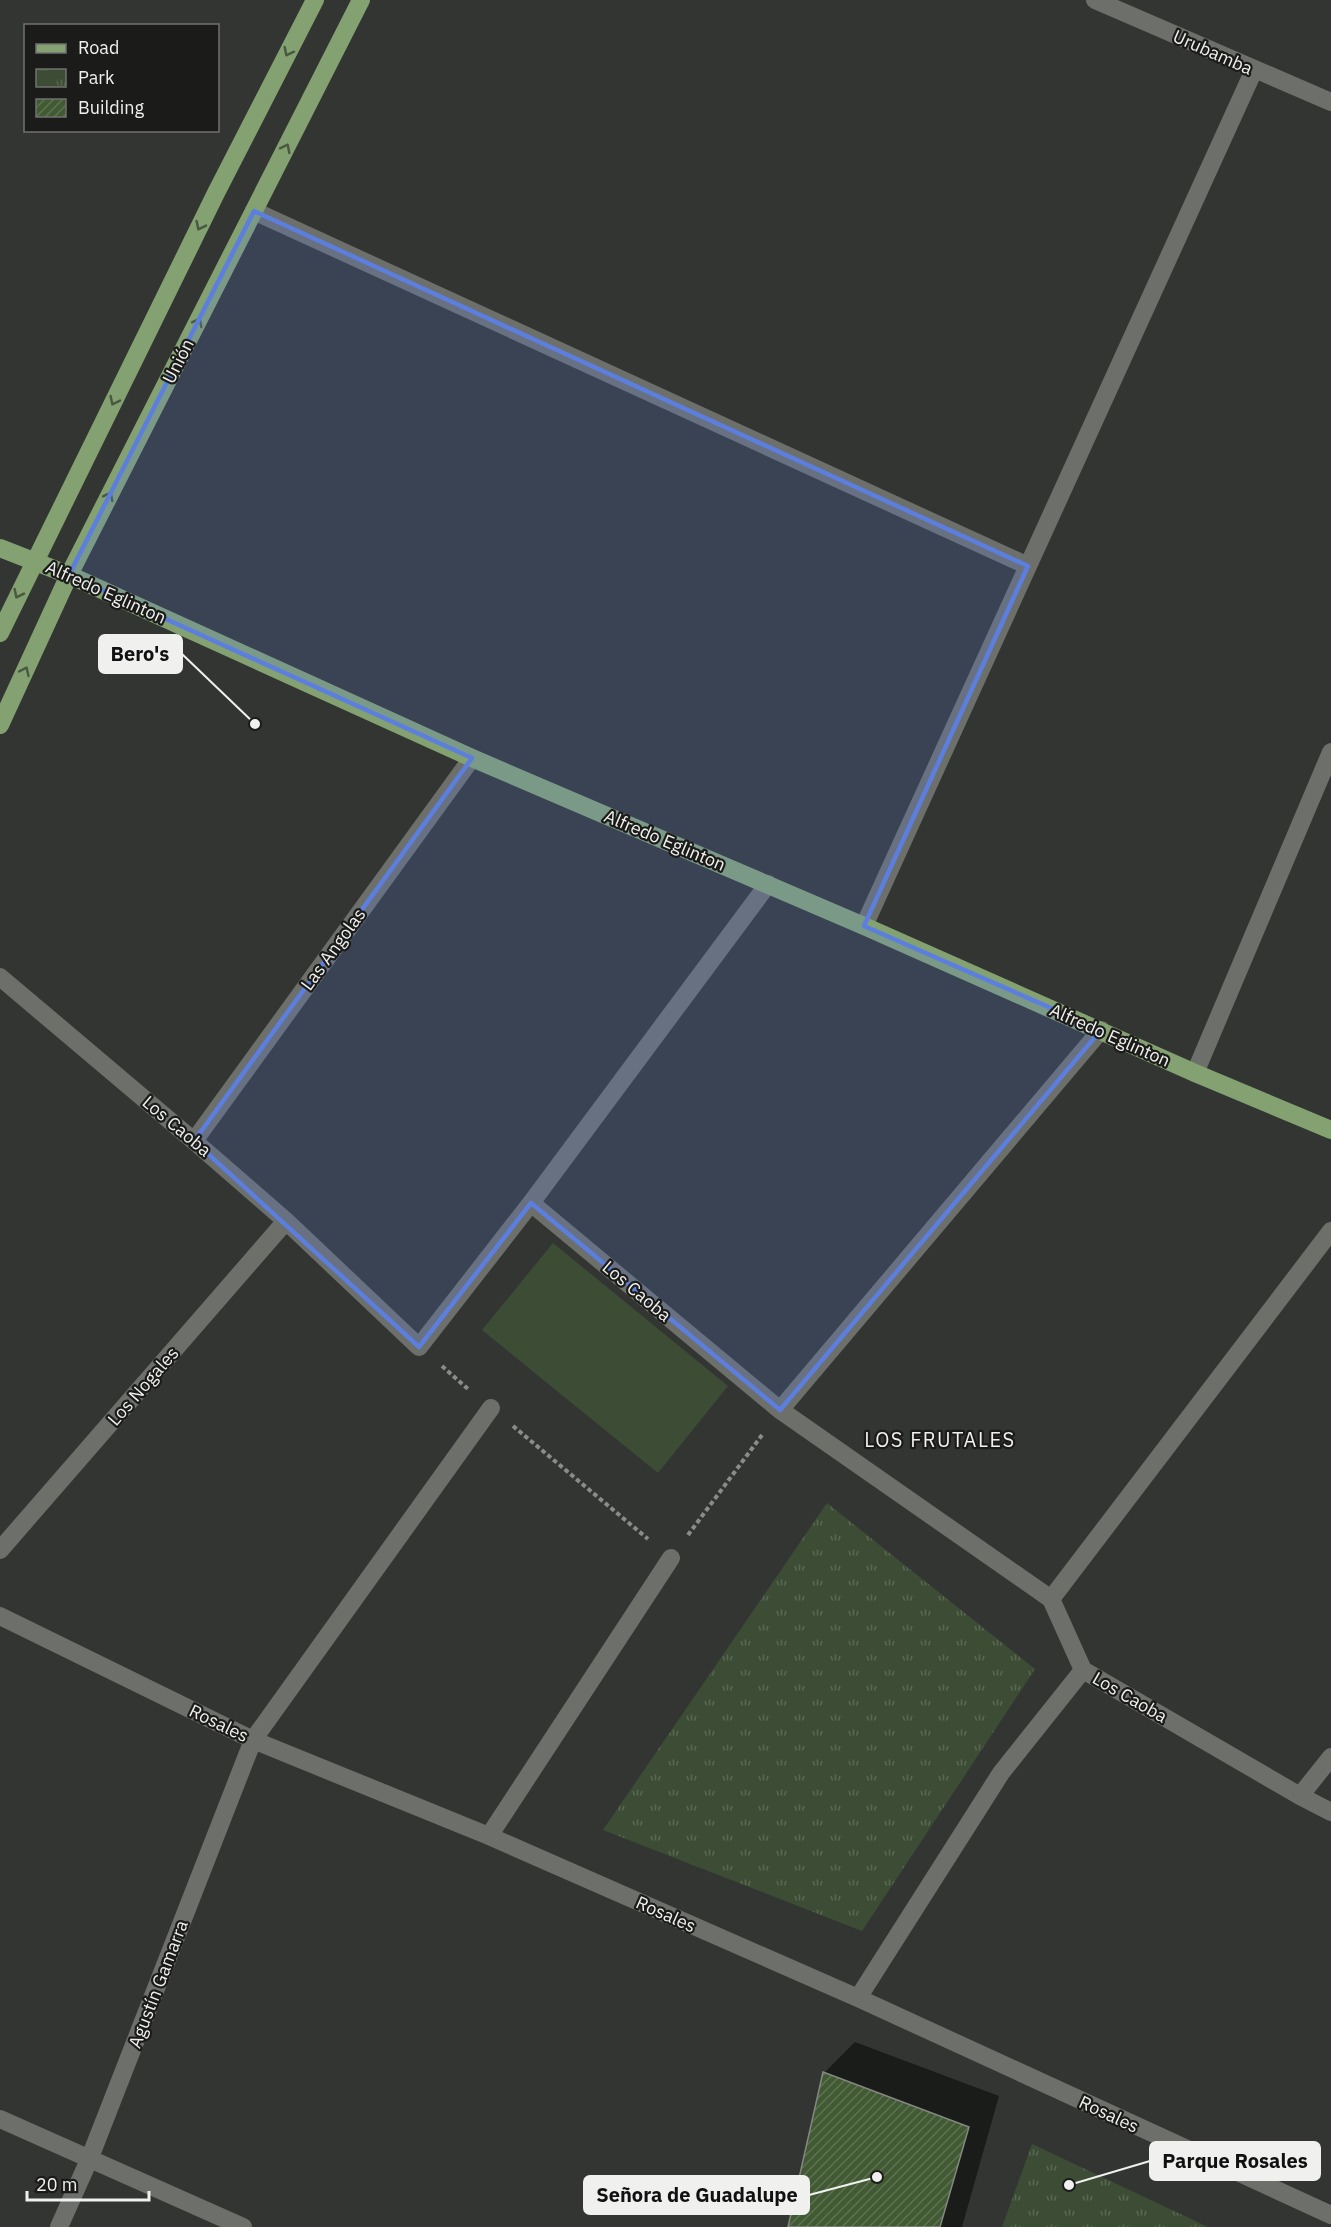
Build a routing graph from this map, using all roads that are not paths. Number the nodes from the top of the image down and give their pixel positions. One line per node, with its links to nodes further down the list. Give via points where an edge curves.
1 (315, 0): 8 (main road, one-way to 8)
2 (361, 0): 6 (main road, Unión, one-way to 2)
3 (1095, 0): 4 (street, Urubamba)
4 (1254, 70): 5 (street, Urubamba); 9 (street)
5 (1331, 102)
6 (254, 211): 9 (street); 10 (main road, Unión, one-way to 6)
7 (0, 548): 8 (main road, Alfredo Eglinton)
8 (34, 561): 10 (main road, Alfredo Eglinton); 11 (main road, one-way to 11)
9 (1028, 566): 16 (street)
10 (69, 575): 12 (main road, Unión, one-way to 10); 14 (main road, Alfredo Eglinton)
11 (0, 633)
12 (0, 724)
13 (1331, 752): 19 (street)
14 (472, 758): 15 (main road, Alfredo Eglinton); 21 (street, Las Angolas)
15 (768, 884): 16 (main road, Alfredo Eglinton); 22 (street)
16 (864, 926): 18 (main road, Alfredo Eglinton)
17 (0, 977): 21 (street, Los Caoba)
18 (1101, 1030): 19 (main road, Alfredo Eglinton); 26 (street)
19 (1195, 1073): 20 (main road, Alfredo Eglinton)
20 (1331, 1130)
21 (195, 1141): 23 (street, Los Caoba)
22 (531, 1203): 23 (street, Los Caoba, via 419,1347); 26 (street, Los Caoba)
23 (286, 1221): 27 (street, Los Nogales)
24 (1331, 1232): 29 (street)
25 (491, 1408): 32 (street, Agustín Gamarra)
26 (780, 1410): 29 (street, Los Caoba)
27 (0, 1550)
28 (671, 1558): 36 (street)
29 (1051, 1599): 31 (street, Los Caoba)
30 (0, 1616): 32 (street, Rosales)
31 (1083, 1670): 34 (street, Los Caoba); 37 (street, via 1000,1773)
32 (253, 1740): 36 (street, Rosales); 39 (street, Agustín Gamarra)
33 (1331, 1757): 34 (street)
34 (1300, 1796): 35 (street, Los Caoba)
35 (1331, 1812)
36 (489, 1836): 37 (street, Rosales)
37 (858, 1998): 40 (street, Rosales)
38 (0, 2119): 39 (street)
39 (89, 2160): 41 (street, Agustín Gamarra); 42 (street)
40 (1331, 2216)
41 (59, 2227)
42 (243, 2227)

